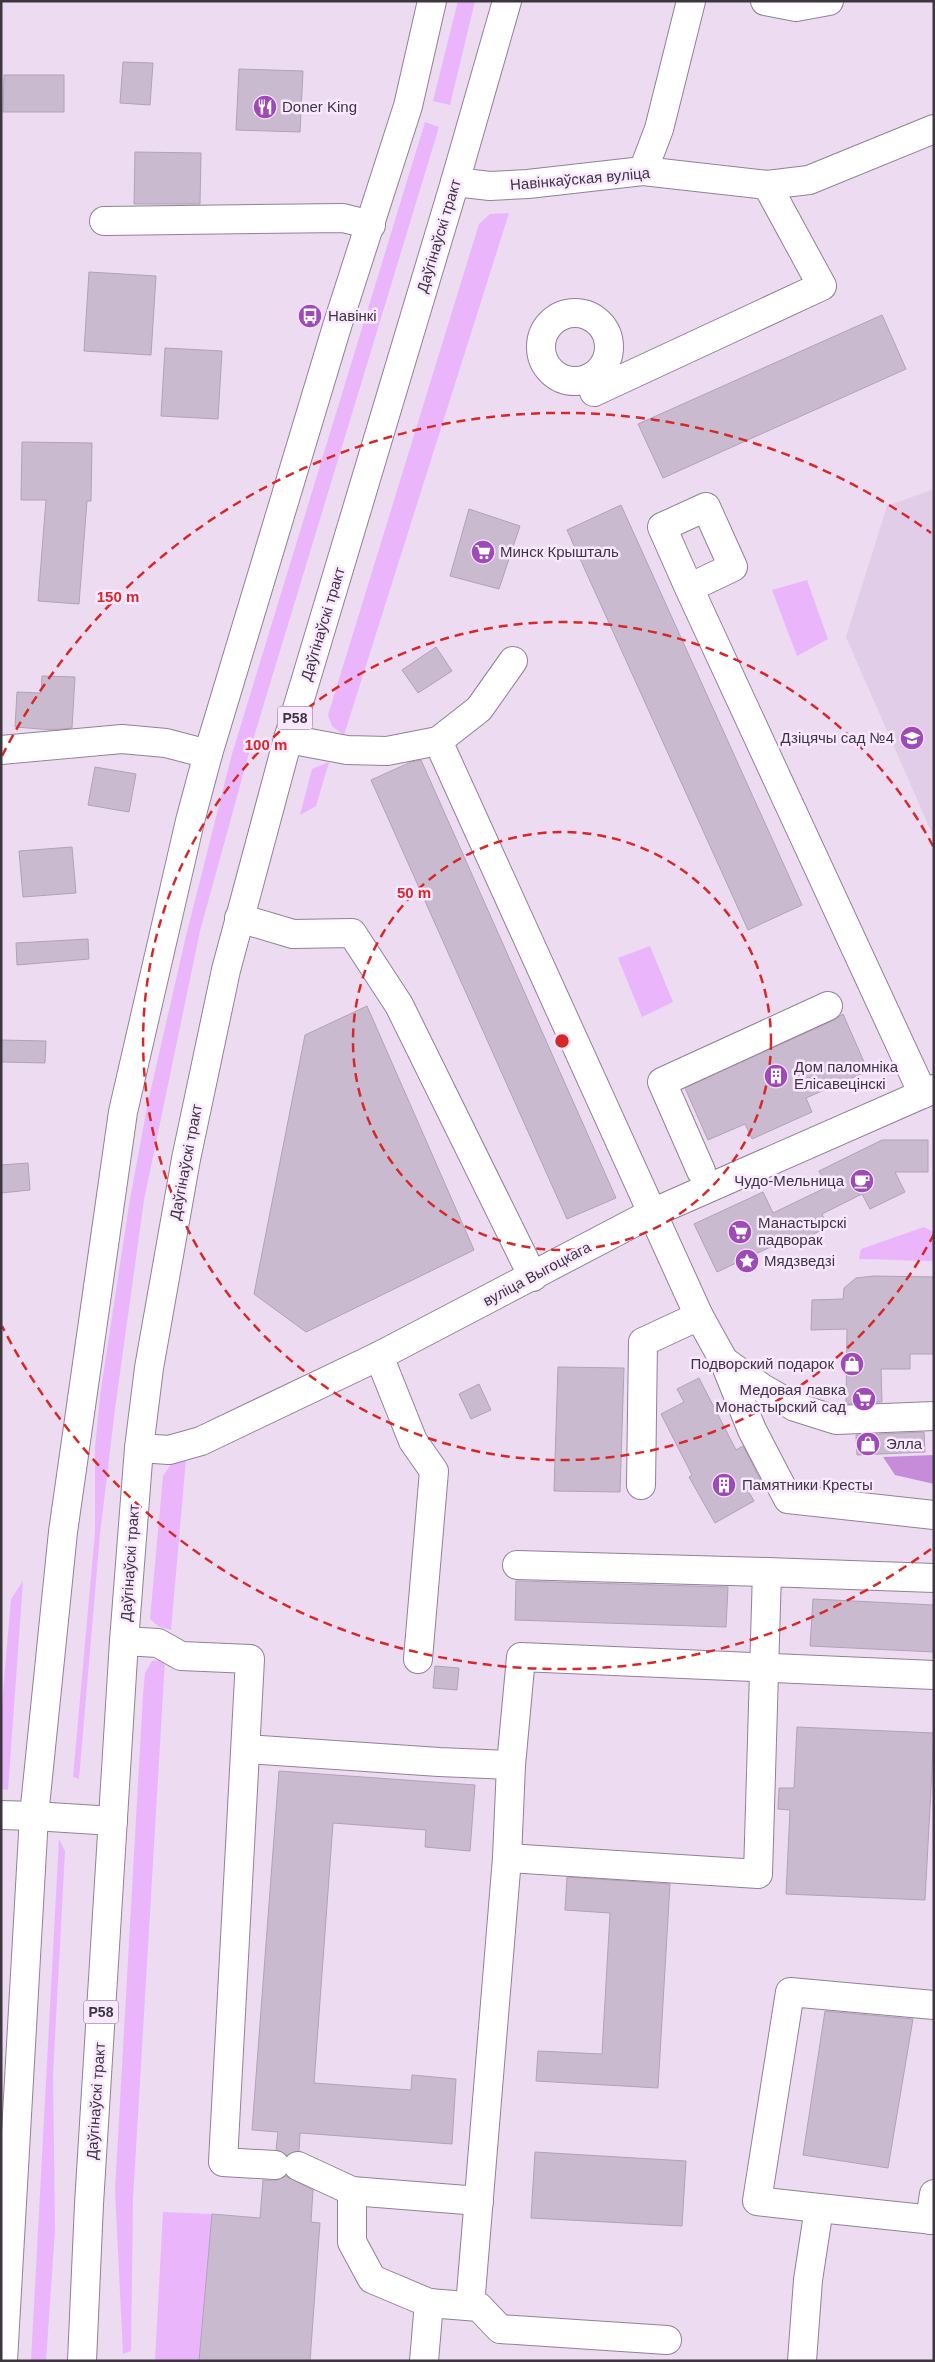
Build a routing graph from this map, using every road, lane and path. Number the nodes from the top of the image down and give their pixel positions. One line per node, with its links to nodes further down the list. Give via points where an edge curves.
1 (432, 1): 11 (main road, via 408,106)
2 (507, 1): 8 (main road, Даўгінаўскі тракт / Р58)
3 (691, 1): 7 (main road, via 659,129)
4 (765, 1): 5 (main road, via 796,7)
5 (828, 1)
6 (934, 129): 9 (main road, Навінкаўская вуліца, via 809,180)
7 (643, 171): 8 (main road, Навінкаўская вуліца, via 528,184 490,186); 9 (main road, Навінкаўская вуліца)
8 (455, 182): 15 (main road, Даўгінаўскі тракт / Р58)
9 (767, 185): 12 (main road, via 822,286 594,392)
10 (104, 221): 11 (main road, via 343,218)
11 (371, 225): 18 (main road, via 338,323)
12 (589, 378)
13 (689, 588): 21 (main road)
14 (513, 661): 16 (main road, via 479,709)
15 (288, 740): 16 (main road, via 347,750 386,751); 19 (main road, Даўгінаўскі тракт / Р58)
16 (438, 741): 23 (main road)
17 (1, 750): 18 (main road, via 122,740 166,743)
18 (208, 754): 42 (main road, via 123,1112 63,1532)
19 (240, 918): 24 (main road, via 293,934 352,934 399,1005); 29 (main road, Даўгінаўскі тракт / Р58, via 186,1159 149,1368)
20 (828, 1006): 22 (main road, via 662,1082)
21 (928, 1091): 23 (main road, вуліца Выгоцкага)
22 (701, 1171)
23 (652, 1213): 24 (main road, вуліца Выгоцкага); 25 (main road)
24 (533, 1277): 26 (main road, вуліца Выгоцкага)
25 (700, 1316): 27 (main road); 30 (main road, via 643,1342)
26 (379, 1356): 29 (main road, вуліца Выгоцкага, via 201,1441 169,1450); 36 (main road, via 413,1441 434,1472)
27 (724, 1361): 28 (main road, via 796,1407 836,1420); 31 (main road, via 752,1430 788,1500)
28 (934, 1416)
29 (139, 1448): 35 (main road, Даўгінаўскі тракт / Р58)
30 (642, 1484)
31 (934, 1515)
32 (517, 1565): 33 (main road)
33 (767, 1572): 34 (main road); 37 (main road)
34 (934, 1578)
35 (124, 1641): 39 (main road, via 158,1643 181,1656 250,1659); 43 (main road, Даўгінаўскі тракт / Р58)
36 (418, 1659)
37 (765, 1668): 38 (main road); 40 (main road, via 521,1657); 44 (main road, via 758,1874)
38 (934, 1675)
39 (246, 1749): 40 (main road); 46 (main road, via 223,2162 286,2165)
40 (511, 1765): 44 (main road)
41 (1, 1815): 42 (main road)
42 (34, 1816): 43 (main road); 53 (main road)
43 (113, 1821): 54 (main road, Даўгінаўскі тракт / Р58)
44 (507, 1858): 47 (main road)
45 (934, 2005): 48 (main road, via 790,1992 757,2201)
46 (352, 2191): 47 (main road); 50 (main road, via 352,2242 372,2279)
47 (479, 2201): 51 (main road)
48 (818, 2208): 49 (main road); 56 (main road)
49 (933, 2211)
50 (429, 2303): 51 (main road); 55 (main road)
51 (470, 2306): 52 (main road, via 480,2306 500,2329)
52 (667, 2340)
53 (3, 2361)
54 (82, 2361)
55 (424, 2361)
56 (802, 2361)

